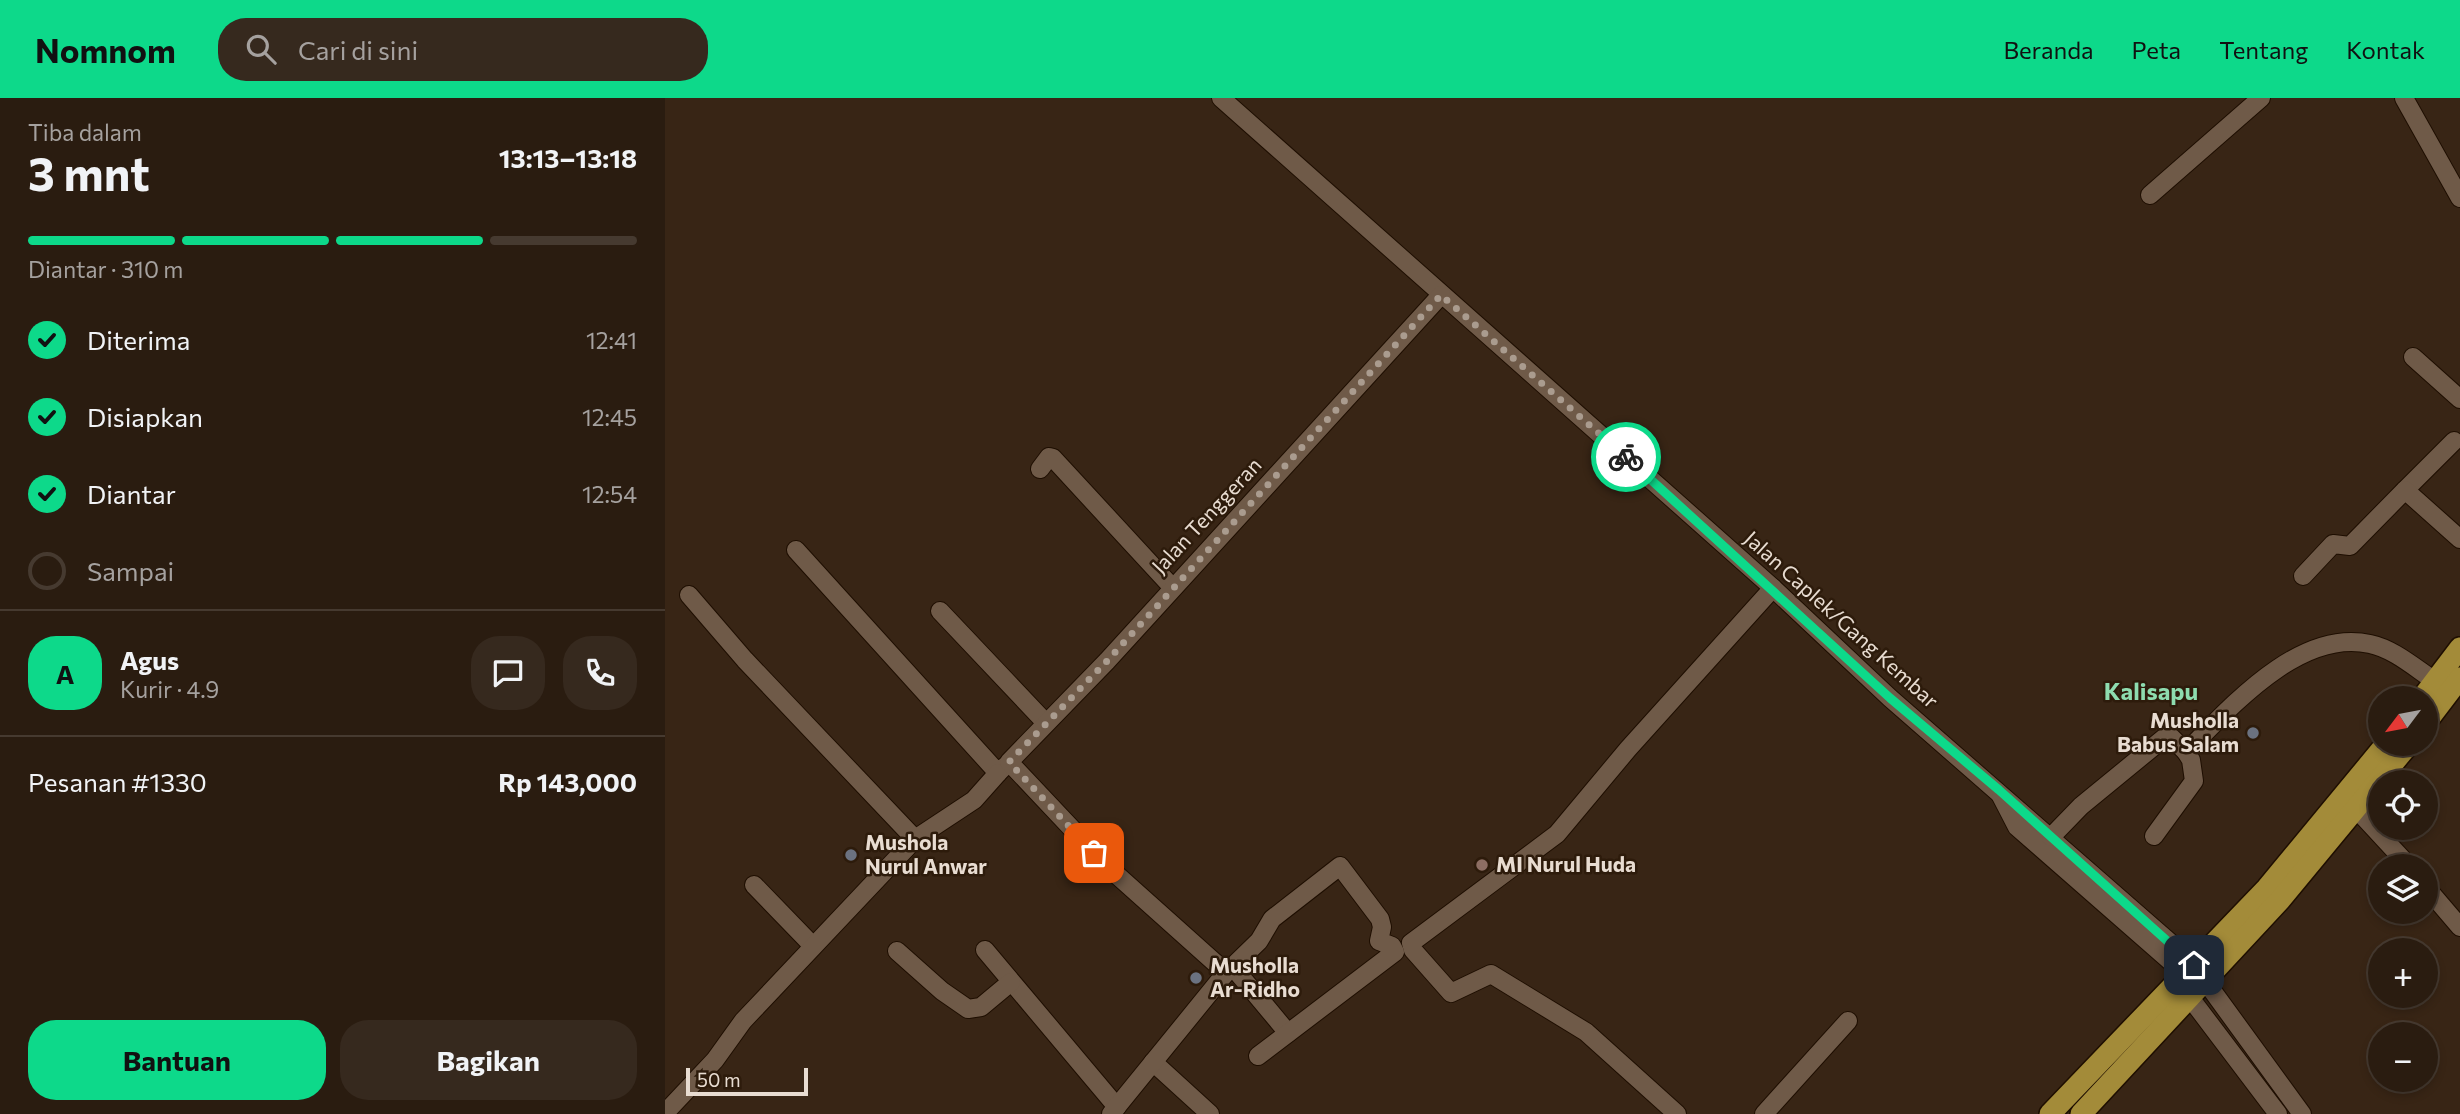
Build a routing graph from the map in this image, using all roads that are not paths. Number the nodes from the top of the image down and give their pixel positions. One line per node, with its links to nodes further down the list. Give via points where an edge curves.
1 (1220, 98): 6 (street)
2 (2260, 98): 4 (street)
3 (2404, 98): 5 (street)
4 (2150, 195)
5 (2460, 198)
6 (1441, 295): 15 (street, Jalan Tenggeran); 16 (street, Jalan Caplek/Gang Kembar)
7 (2413, 357): 8 (street)
8 (2460, 399)
9 (2454, 441): 11 (street)
10 (1039, 468): 15 (street, via 1053,458)
11 (2405, 490): 12 (street); 14 (street, via 2350,545 2333,544)
12 (2460, 538)
13 (796, 550): 28 (street)
14 (2303, 576)
15 (1172, 587): 24 (street, Jalan Tenggeran)
16 (1773, 588): 29 (street, Jalan Caplek/Gang Kembar, via 1890,698); 52 (street, via 1557,834 1411,943 1451,993 1491,974 1586,1032)
17 (689, 596): 33 (street)
18 (940, 611): 24 (street)
19 (2460, 648): 22 (highway)
20 (2460, 678): 23 (highway)
21 (2426, 686): 25 (street, via 2402,659 2370,644 2314,650 2294,657 2231,705)
22 (2432, 686)
23 (2438, 707)
24 (1045, 722): 28 (street, Jalan Tenggeran)
25 (2186, 752): 31 (street, via 2194,781); 32 (street, via 2171,737 2164,738 2081,806)
26 (2379, 756): 30 (highway)
27 (2397, 756): 30 (highway)
28 (1004, 767): 33 (street, Jalan Tenggeran, via 974,800); 41 (street, via 1108,867)
29 (1999, 790): 32 (street, Jalan Caplek/Gang Kembar); 42 (street, via 2017,827)
30 (2351, 802): 34 (street); 42 (highway)
31 (2154, 836)
32 (2051, 837): 42 (street, Jalan Caplek/Gang Kembar)
33 (915, 839): 38 (street, Jalan Tenggeran)
34 (2398, 854)
35 (754, 885): 38 (street)
36 (2438, 901): 37 (street)
37 (2460, 927)
38 (813, 946): 50 (street, Jalan Tenggeran)
39 (985, 950): 43 (street)
40 (897, 951): 43 (street, via 968,1009 981,1007)
41 (1229, 971): 46 (street); 46 (street, via 1259,941 1272,919 1336,867 1343,867 1382,923 1379,942 1395,952); 48 (street)
42 (2199, 975): 44 (highway); 54 (highway); 57 (street)
43 (1010, 982): 49 (street)
44 (2190, 999): 55 (highway); 56 (street)
45 (1848, 1021): 53 (street)
46 (1288, 1034): 47 (street)
47 (1258, 1055)
48 (1153, 1062): 49 (street); 51 (street)
49 (1114, 1110)
50 (665, 1113)
51 (1210, 1114)
52 (1677, 1114)
53 (1764, 1114)
54 (2050, 1114)
55 (2081, 1114)
56 (2278, 1114)
57 (2302, 1114)

